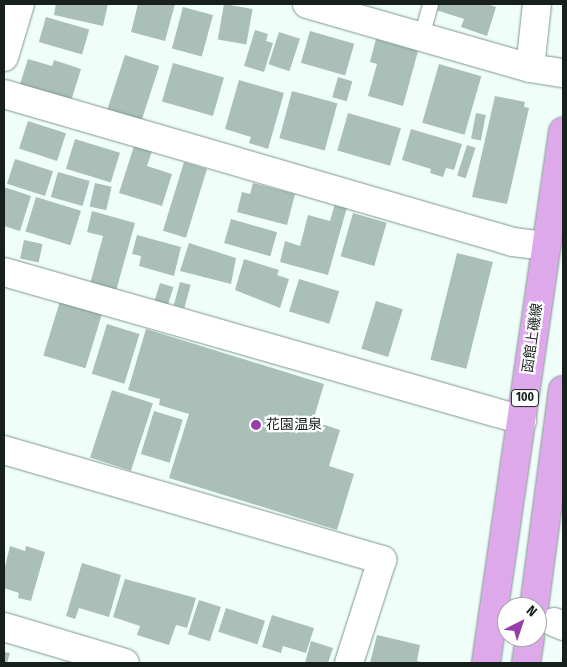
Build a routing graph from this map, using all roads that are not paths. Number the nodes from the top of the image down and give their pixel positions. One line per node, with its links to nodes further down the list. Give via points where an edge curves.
1 (20, 4): 6 (street)
2 (307, 4): 5 (street)
3 (430, 4): 5 (lane)
4 (537, 4): 7 (street)
5 (421, 36): 7 (street)
6 (4, 57)
7 (530, 68): 8 (street)
8 (563, 73)
9 (4, 94): 11 (street, via 513,242)
10 (563, 132): 11 (main road, 函館上磯線 / 100)
11 (546, 246): 14 (main road, 函館上磯線 / 100)
12 (4, 272): 14 (street)
13 (563, 390): 16 (main road, 100)
14 (522, 420): 21 (main road, 函館上磯線 / 100)
15 (4, 450): 20 (street, via 382,560)
16 (551, 618)
17 (4, 627): 19 (street)
18 (528, 647): 22 (main road)
19 (125, 663)
20 (349, 663)
21 (486, 663)
22 (526, 663)

